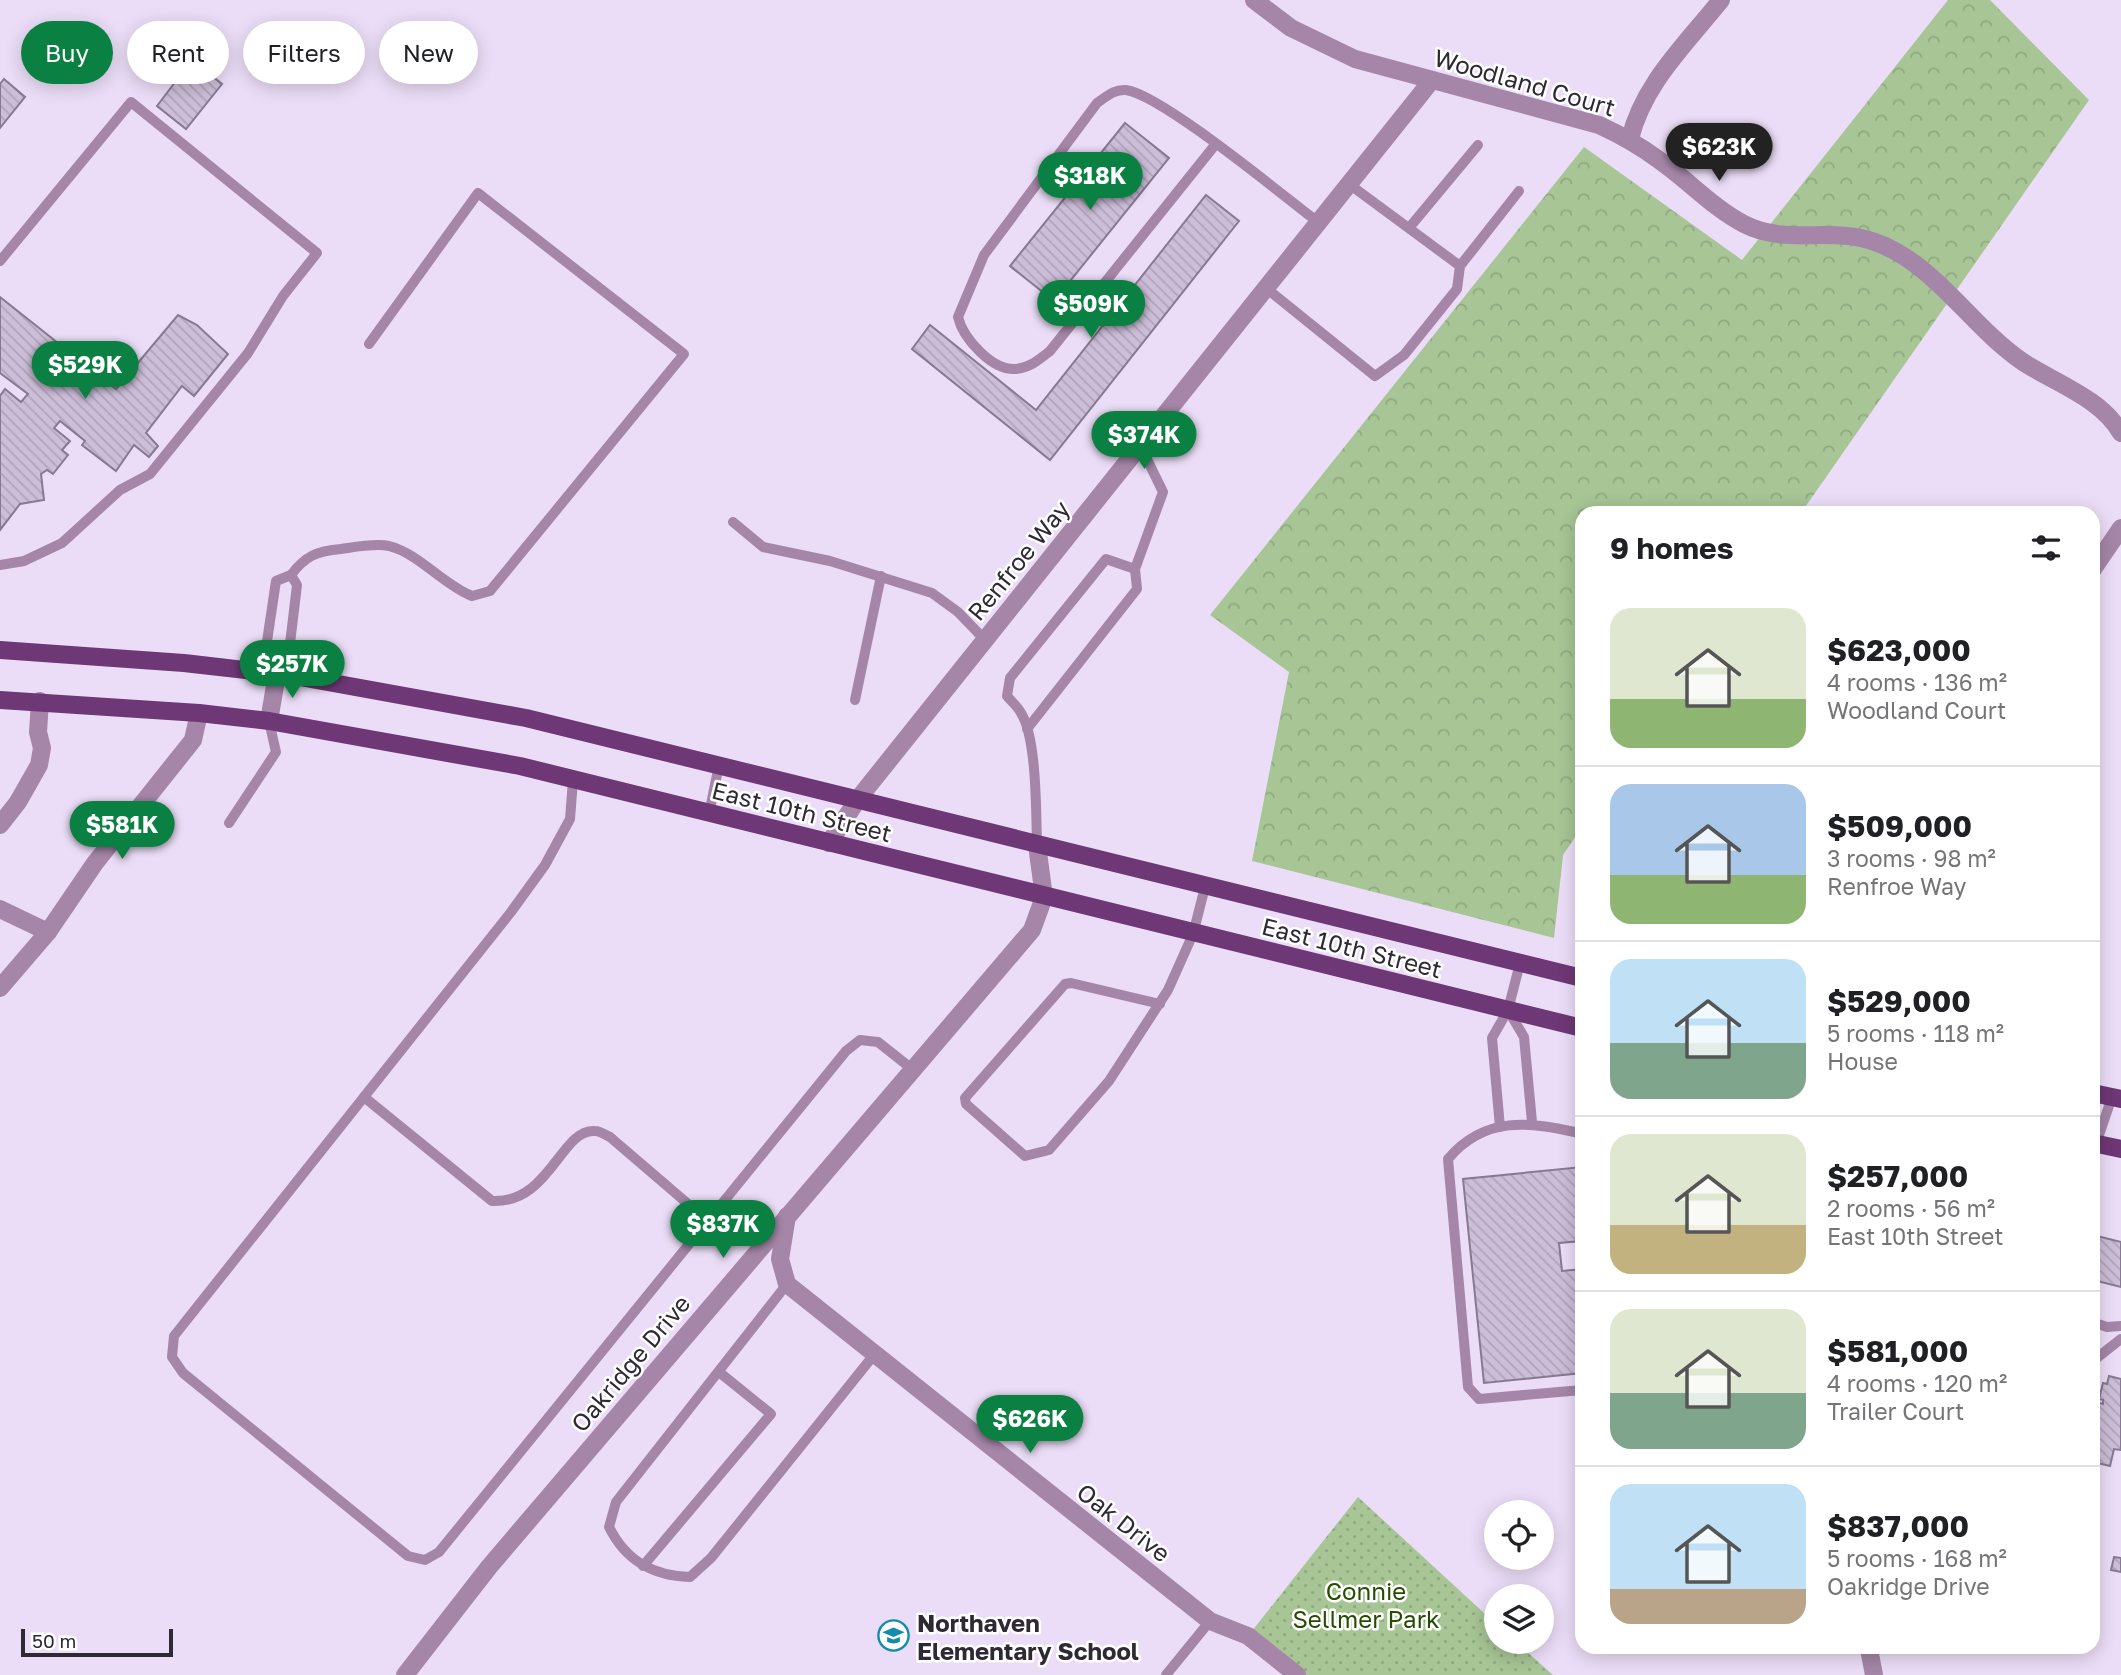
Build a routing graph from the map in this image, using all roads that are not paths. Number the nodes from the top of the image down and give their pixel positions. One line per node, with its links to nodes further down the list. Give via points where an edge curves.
1 (1254, 0): 3 (street, Woodland Court, via 1327,48)
2 (1721, 0): 4 (street, via 1648,91 1636,113)
3 (1432, 79): 4 (street, Woodland Court, via 1599,125); 7 (street, Renfroe Way)
4 (1630, 139): 15 (street, Woodland Court, via 1723,212 1765,233 1848,236 1894,249 1940,284 2000,346 2098,407)
5 (1215, 145): 5 (lane, via 1142,95 1112,92 1097,103 984,255 958,317 968,342 1004,368 1034,364 1050,351); 9 (lane)
6 (1478, 145): 10 (lane)
7 (1349, 184): 9 (street, Renfroe Way); 10 (lane)
8 (1519, 191): 12 (lane)
9 (1318, 222): 13 (street, Renfroe Way)
10 (1409, 228): 12 (lane)
11 (0, 261): 20 (lane, via 131,102 317,253 247,353 150,474 120,490 62,542 24,561)
12 (1460, 266): 13 (lane, via 1457,289 1404,355 1375,376)
13 (1266, 288): 16 (street, Renfroe Way)
14 (369, 344): 22 (lane, via 478,193 684,354 490,591 472,596 451,587 415,559 388,546 324,551 303,559)
15 (2121, 433)
16 (1140, 445): 21 (lane, via 1163,492); 24 (street, Renfroe Way)
17 (733, 522): 23 (lane, via 762,547)
18 (2121, 528): 19 (street)
19 (2100, 559)
20 (0, 565)
21 (1135, 569): 32 (lane, via 1136,589); 32 (lane, via 1106,559 1010,678 1007,696)
22 (291, 575): 26 (lane, via 297,585 289,652); 26 (lane, via 276,581 266,648)
23 (881, 576): 24 (lane, via 932,593); 28 (lane)
24 (985, 640): 35 (street, Renfroe Way)
25 (0, 650): 26 (main road, East 10th Street)
26 (277, 674): 31 (street); 33 (main road, East 10th Street, via 501,713)
27 (0, 699): 29 (main road, East 10th Street)
28 (855, 699)
29 (40, 701): 30 (main road, East 10th Street); 38 (street, via 39,765)
30 (199, 713): 31 (main road, East 10th Street); 44 (street, via 193,740 95,863)
31 (269, 721): 34 (main road, East 10th Street, via 434,749); 37 (lane, via 276,752)
32 (1027, 729): 40 (lane)
33 (719, 765): 35 (main road, East 10th Street); 36 (lane)
34 (573, 780): 36 (main road, East 10th Street); 53 (lane, via 570,819 545,864)
35 (858, 799): 39 (street, Renfroe Way); 40 (main road, East 10th Street)
36 (709, 814): 39 (main road, East 10th Street)
37 (229, 823)
38 (0, 825)
39 (829, 843): 42 (main road, East 10th Street)
40 (1037, 845): 41 (main road, East 10th Street); 42 (street, Oakridge Drive)
41 (1205, 887): 45 (lane); 46 (main road, East 10th Street)
42 (1044, 897): 45 (main road, East 10th Street); 52 (street, Oakridge Drive, via 1032,930)
43 (0, 909): 44 (street)
44 (48, 932): 48 (street)
45 (1193, 934): 49 (lane); 50 (main road, East 10th Street)
46 (1520, 963): 47 (main road, East 10th Street); 50 (lane)
47 (1575, 976)
48 (0, 988)
49 (1160, 1004): 49 (lane, via 1065,984 965,1098 966,1104 1025,1156 1049,1150 1103,1090)
50 (1508, 1010): 51 (main road, East 10th Street); 55 (lane, via 1524,1037); 56 (lane, via 1492,1038)
51 (1575, 1026)
52 (912, 1069): 61 (street, Oakridge Drive); 62 (lane, via 878,1042 860,1040 846,1051)
53 (364, 1097): 62 (lane, via 492,1201 511,1202 527,1195 581,1134 596,1130); 62 (lane, via 174,1336 172,1357 183,1373 408,1556 425,1560 439,1552)
54 (2117, 1098): 58 (lane)
55 (1532, 1122): 56 (lane); 57 (lane)
56 (1500, 1127): 70 (lane, via 1462,1142 1448,1159 1468,1387 1479,1399)
57 (1575, 1132)
58 (2100, 1132)
59 (2100, 1145): 60 (main road)
60 (2121, 1149)
61 (787, 1214): 63 (street, via 780,1259); 74 (street, Oakridge Drive, via 489,1567)
62 (708, 1221)
63 (787, 1284): 67 (street, Oak Drive); 69 (lane)
64 (2100, 1325): 65 (lane)
65 (2121, 1326)
66 (2121, 1339): 68 (lane)
67 (873, 1356): 71 (lane, via 711,1558 690,1577 664,1576); 72 (street, Oak Drive)
68 (2100, 1356)
69 (719, 1372): 71 (lane, via 616,1502 609,1528 618,1544); 71 (lane, via 771,1414)
70 (1575, 1391)
71 (643, 1566)
72 (1210, 1621): 75 (lane); 76 (street, Oak Drive, via 1248,1636)
73 (1869, 1654): 77 (street)
74 (405, 1675)
75 (1166, 1675)
76 (1297, 1675)
77 (1874, 1675)

